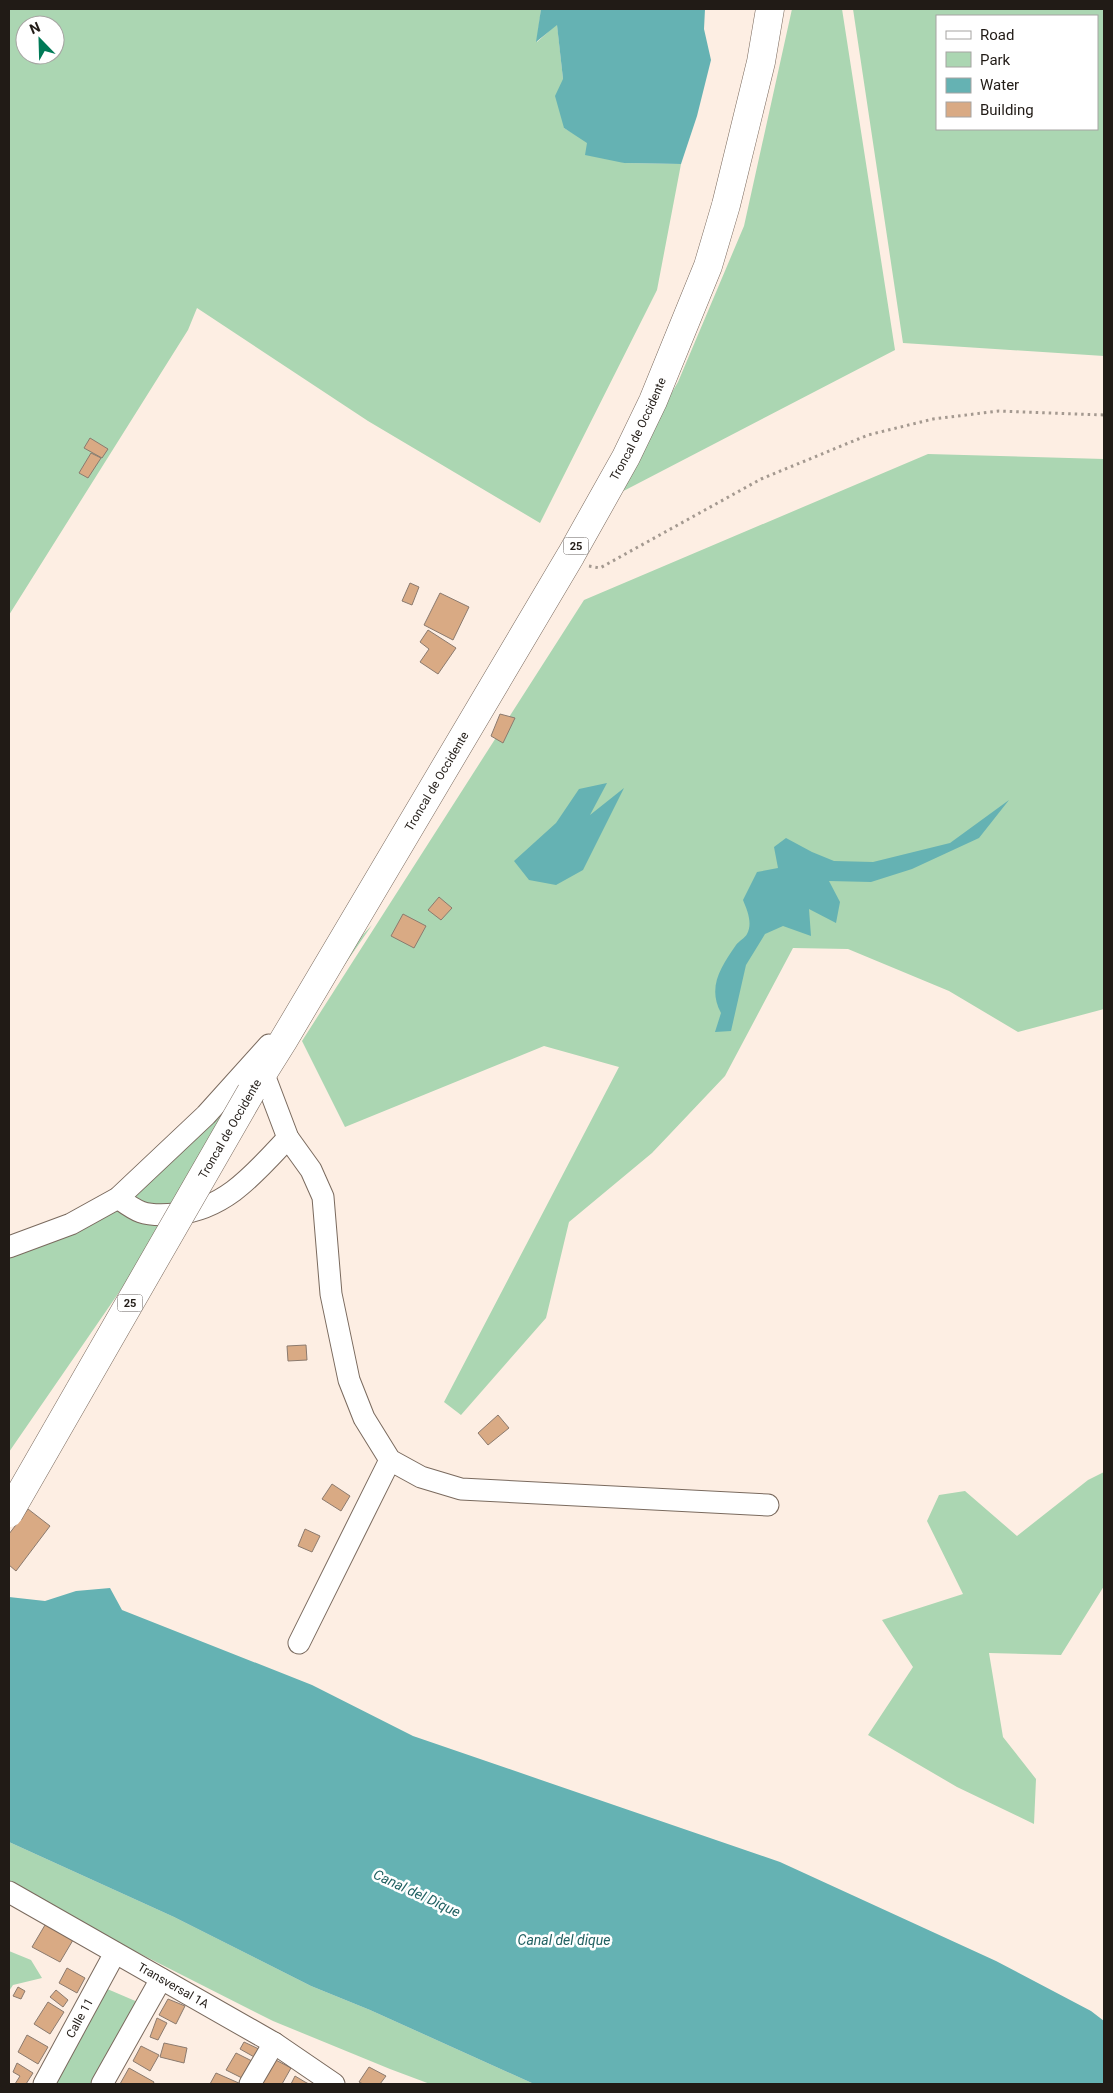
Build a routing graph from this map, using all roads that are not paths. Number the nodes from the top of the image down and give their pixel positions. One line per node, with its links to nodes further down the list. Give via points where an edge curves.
1 (770, 9): 2 (highway, Troncal de Occidente / 25, via 744,136 708,266 653,401 572,555)
2 (283, 1041): 3 (highway, Troncal de Occidente / 25); 5 (street, via 269,1045 206,1115)
3 (257, 1082): 4 (street); 9 (highway, Troncal de Occidente / 25, bridge)
4 (288, 1138): 5 (street, via 235,1192 196,1212 151,1214 140,1212); 7 (street, via 311,1170 323,1197 331,1294 349,1380 364,1418)
5 (118, 1198): 6 (street, via 71,1224)
6 (9, 1246)
7 (390, 1460): 8 (street, via 421,1477 461,1489); 10 (street)
8 (768, 1505)
9 (9, 1513)
10 (300, 1643)
11 (9, 1892): 12 (street, Transversal 1A)
12 (115, 1953): 13 (street, Transversal 1A); 15 (street, Calle 11)
13 (161, 1979): 14 (street, Transversal 1A); 16 (street)
14 (274, 2043): 17 (street); 18 (street, Transversal 1A)
15 (44, 2084)
16 (102, 2084)
17 (250, 2084)
18 (334, 2084)

